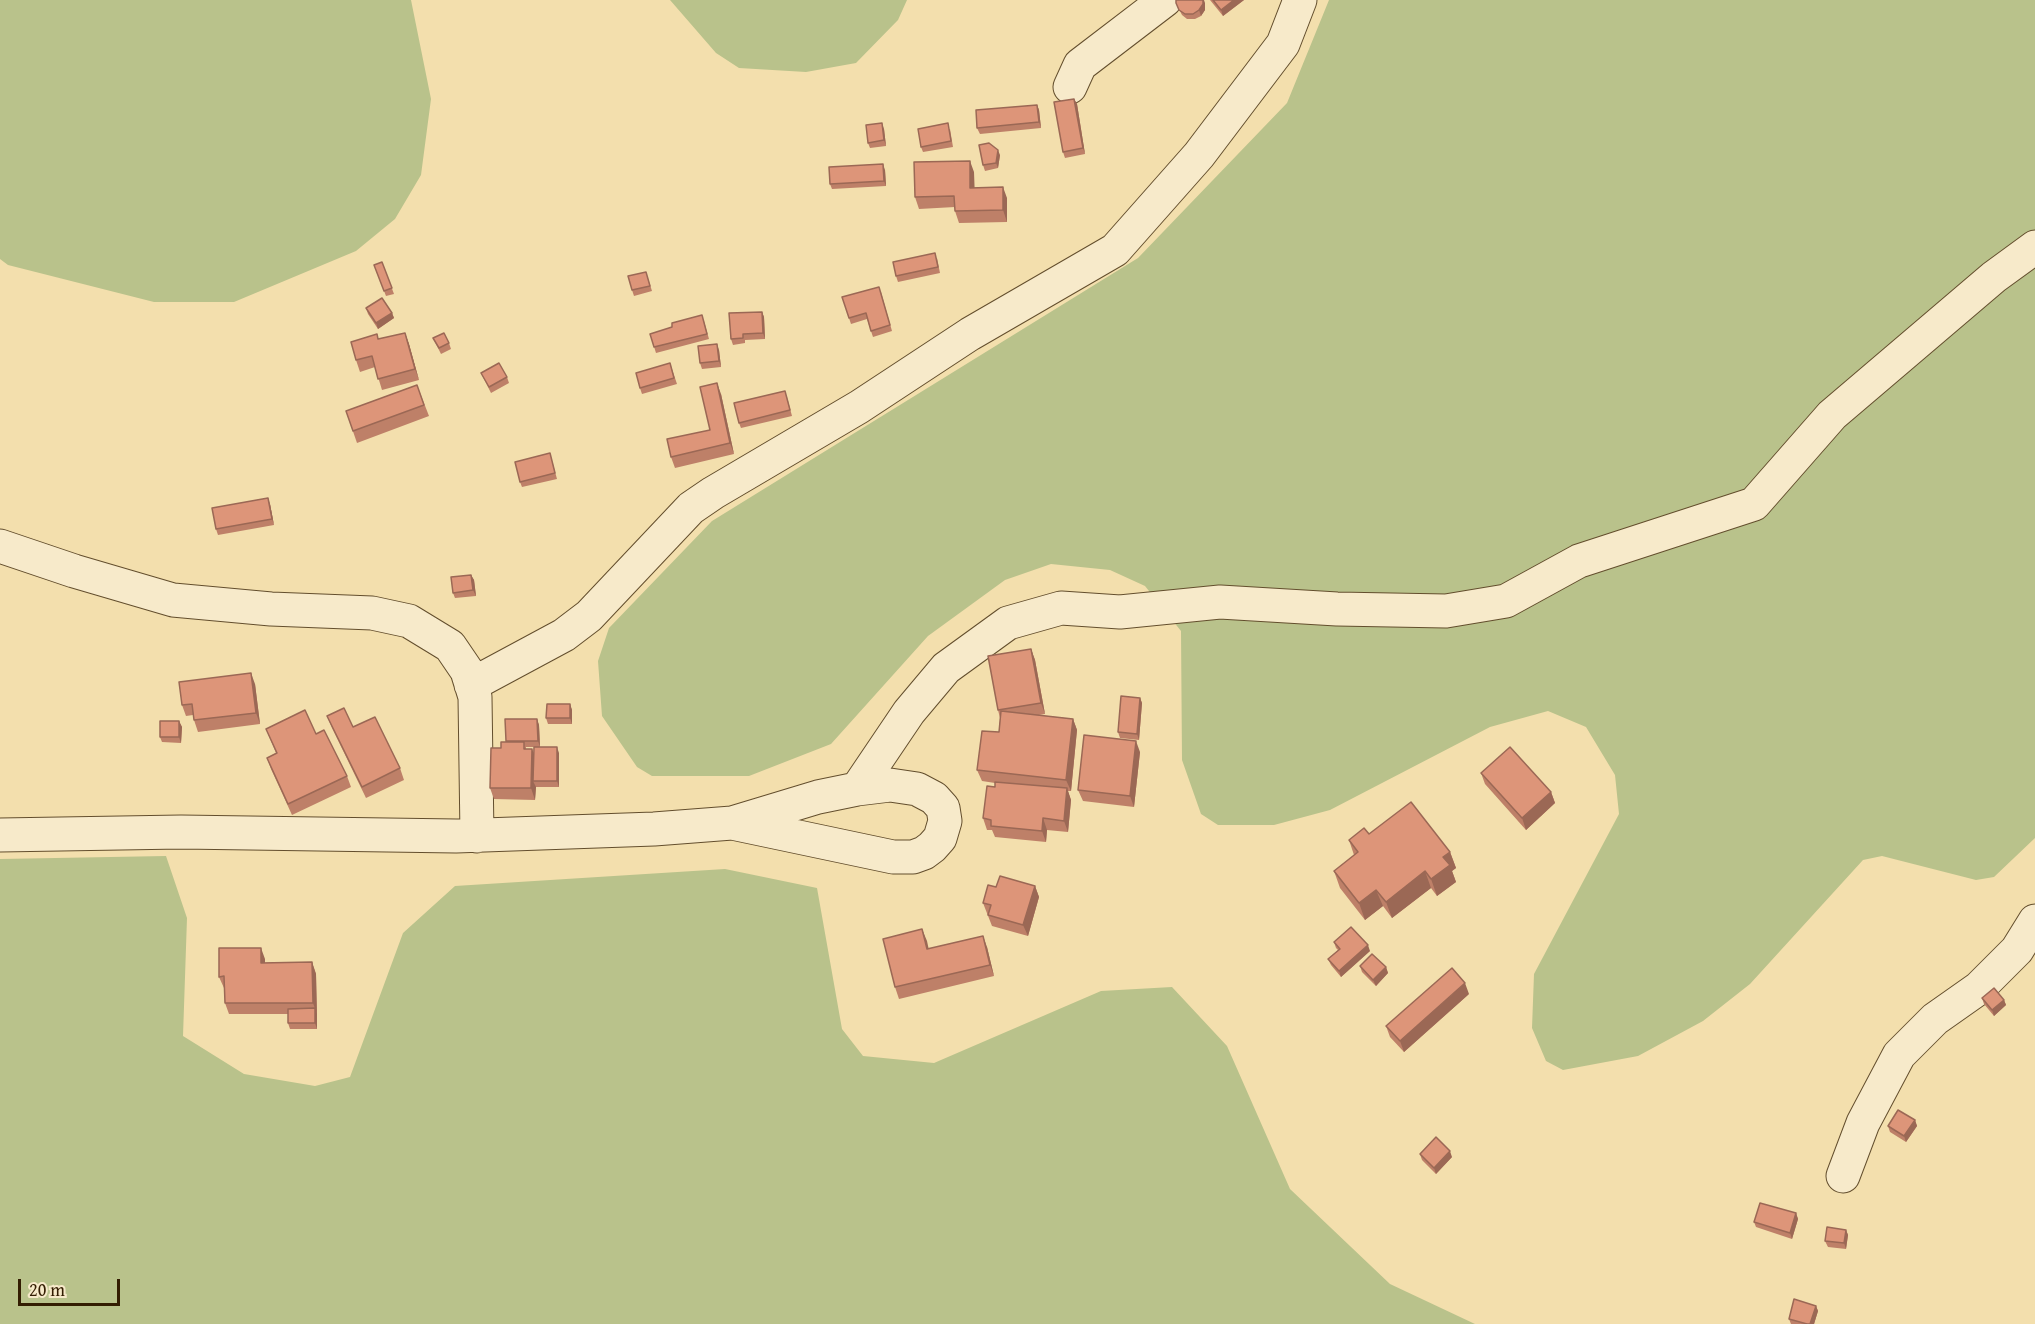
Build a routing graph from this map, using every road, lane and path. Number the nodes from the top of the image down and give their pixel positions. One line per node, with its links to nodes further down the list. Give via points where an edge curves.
1 (1165, 0): 3 (street, via 1080,65)
2 (1300, 0): 6 (street, via 1284,44 1199,155 1115,250 970,334 859,407 713,493 691,508 590,616 564,635)
3 (1070, 87)
4 (2035, 247): 7 (street, via 1994,276 1832,415 1754,504 1579,561 1506,601 1446,611 1220,602 1120,612 1061,608 1008,623 946,668 909,712)
5 (0, 546): 6 (street, via 173,600 372,613 409,621 450,646 467,671)
6 (471, 685): 10 (street, via 475,697)
7 (857, 789): 8 (street); 8 (street, via 890,785 917,789 934,798 943,808 945,821 940,838 924,854 893,857)
8 (732, 823): 10 (street)
9 (0, 835): 10 (street, via 181,832)
10 (477, 836)
11 (2035, 921): 12 (street, via 2017,950 1899,1055 1863,1123)
12 (1843, 1176)

